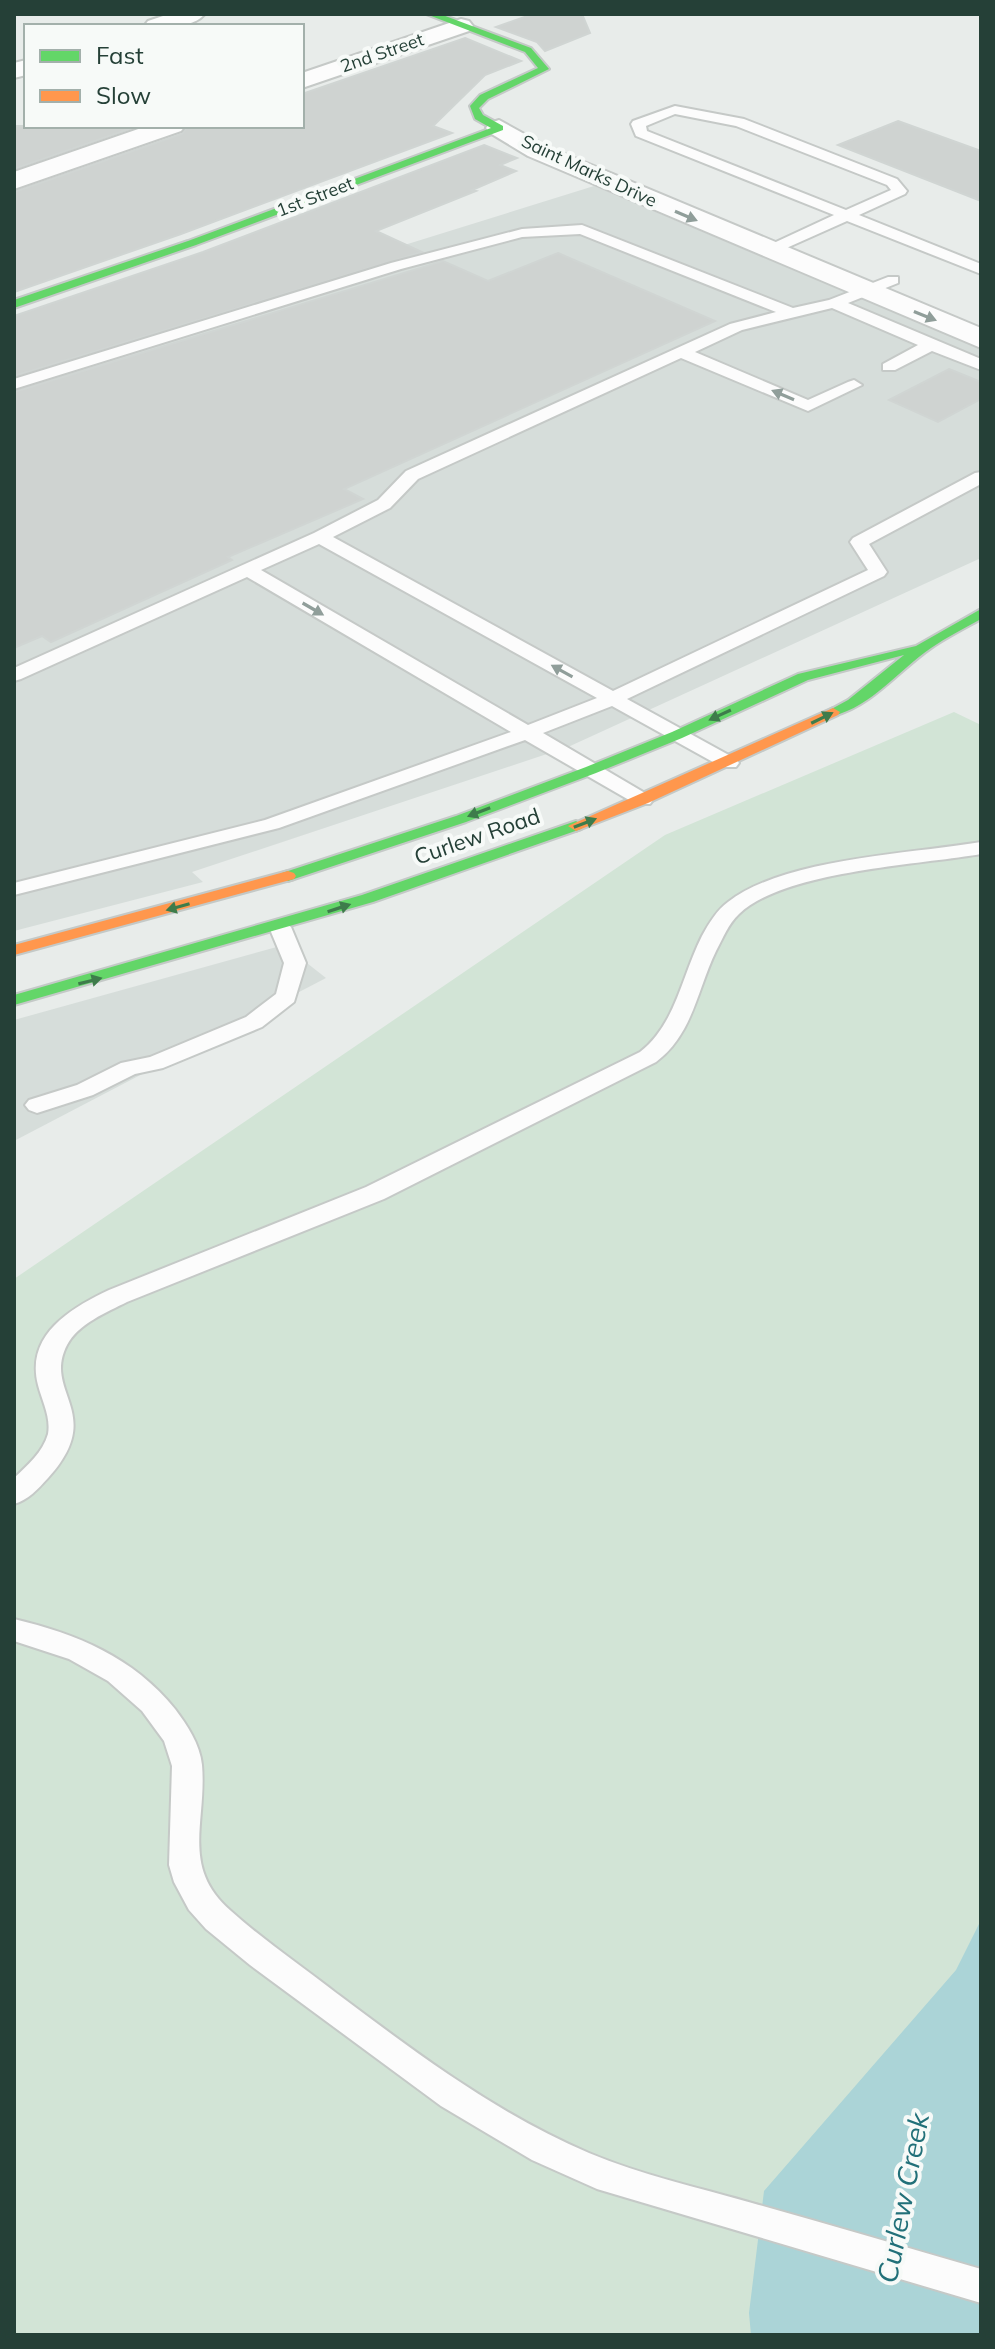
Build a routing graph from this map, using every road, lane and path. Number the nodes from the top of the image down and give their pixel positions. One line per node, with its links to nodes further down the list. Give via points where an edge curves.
1 (193, 14): 3 (street)
2 (431, 14): 4 (main road)
3 (162, 24)
4 (461, 26): 5 (street, 2nd Street); 7 (main road, via 528,50 544,69 484,97 474,108)
5 (304, 80)
6 (166, 128): 8 (street)
7 (499, 128): 10 (street, Saint Marks Drive, via 560,141); 11 (street, Saint Marks Drive, one-way to 11, via 537,151); 16 (main road, 1st Street)
8 (14, 181)
9 (845, 215): 9 (lane, via 900,191 892,182 739,122 673,110 638,124 641,133); 10 (lane); 12 (lane)
10 (798, 238): 11 (lane); 13 (street, Saint Marks Drive)
11 (768, 251): 14 (street, Saint Marks Drive)
12 (981, 269)
13 (893, 280): 14 (lane); 18 (street, Saint Marks Drive)
14 (865, 292): 15 (lane); 19 (street, Saint Marks Drive, one-way to 19)
15 (834, 303): 17 (lane); 20 (lane)
16 (14, 304)
17 (791, 313): 21 (lane, via 736,327); 24 (lane, via 582,229 522,233 396,266)
18 (981, 316)
19 (981, 339)
20 (931, 345): 22 (lane); 23 (lane)
21 (681, 352): 25 (lane, one-way to 21, via 808,406); 27 (lane, via 412,475 384,504)
22 (981, 365)
23 (889, 367)
24 (14, 384)
25 (854, 385)
26 (981, 477): 32 (lane, via 859,542 878,572)
27 (320, 537): 28 (lane); 32 (lane, one-way to 27)
28 (246, 569): 31 (lane); 33 (lane, one-way to 33)
29 (981, 613): 30 (main road, Curlew Road)
30 (926, 645): 34 (main road, Curlew Road, one-way to 34, via 803,677); 35 (main road, Curlew Road, one-way to 30, via 853,703)
31 (14, 675)
32 (612, 699): 33 (lane); 34 (lane)
33 (526, 733): 36 (lane); 40 (lane, via 272,824)
34 (677, 735): 35 (lane); 36 (main road, Curlew Road)
35 (729, 763): 37 (main road, Curlew Road)
36 (591, 770): 37 (lane); 39 (main road, Curlew Road, one-way to 39)
37 (643, 800): 42 (main road, Curlew Road, one-way to 37, via 519,848)
38 (981, 848): 46 (lane, via 810,876 757,893 734,907 717,928 678,1027 648,1057 375,1193 86,1312 57,1338 47,1361 60,1410 60,1437 45,1463)
39 (325, 865): 41 (main road); 43 (main road, Curlew Road, one-way to 43)
40 (14, 889)
41 (178, 925)
42 (280, 927): 44 (main road, Curlew Road, one-way to 42); 45 (lane, via 295,963 286,997 254,1022)
43 (14, 950)
44 (14, 1000)
45 (37, 1105)
46 (14, 1494)
47 (14, 1630): 48 (lane, via 50,1638 99,1660 137,1686 168,1723 185,1748 184,1874 202,1905 458,2100 540,2147 635,2186)
48 (981, 2286)

